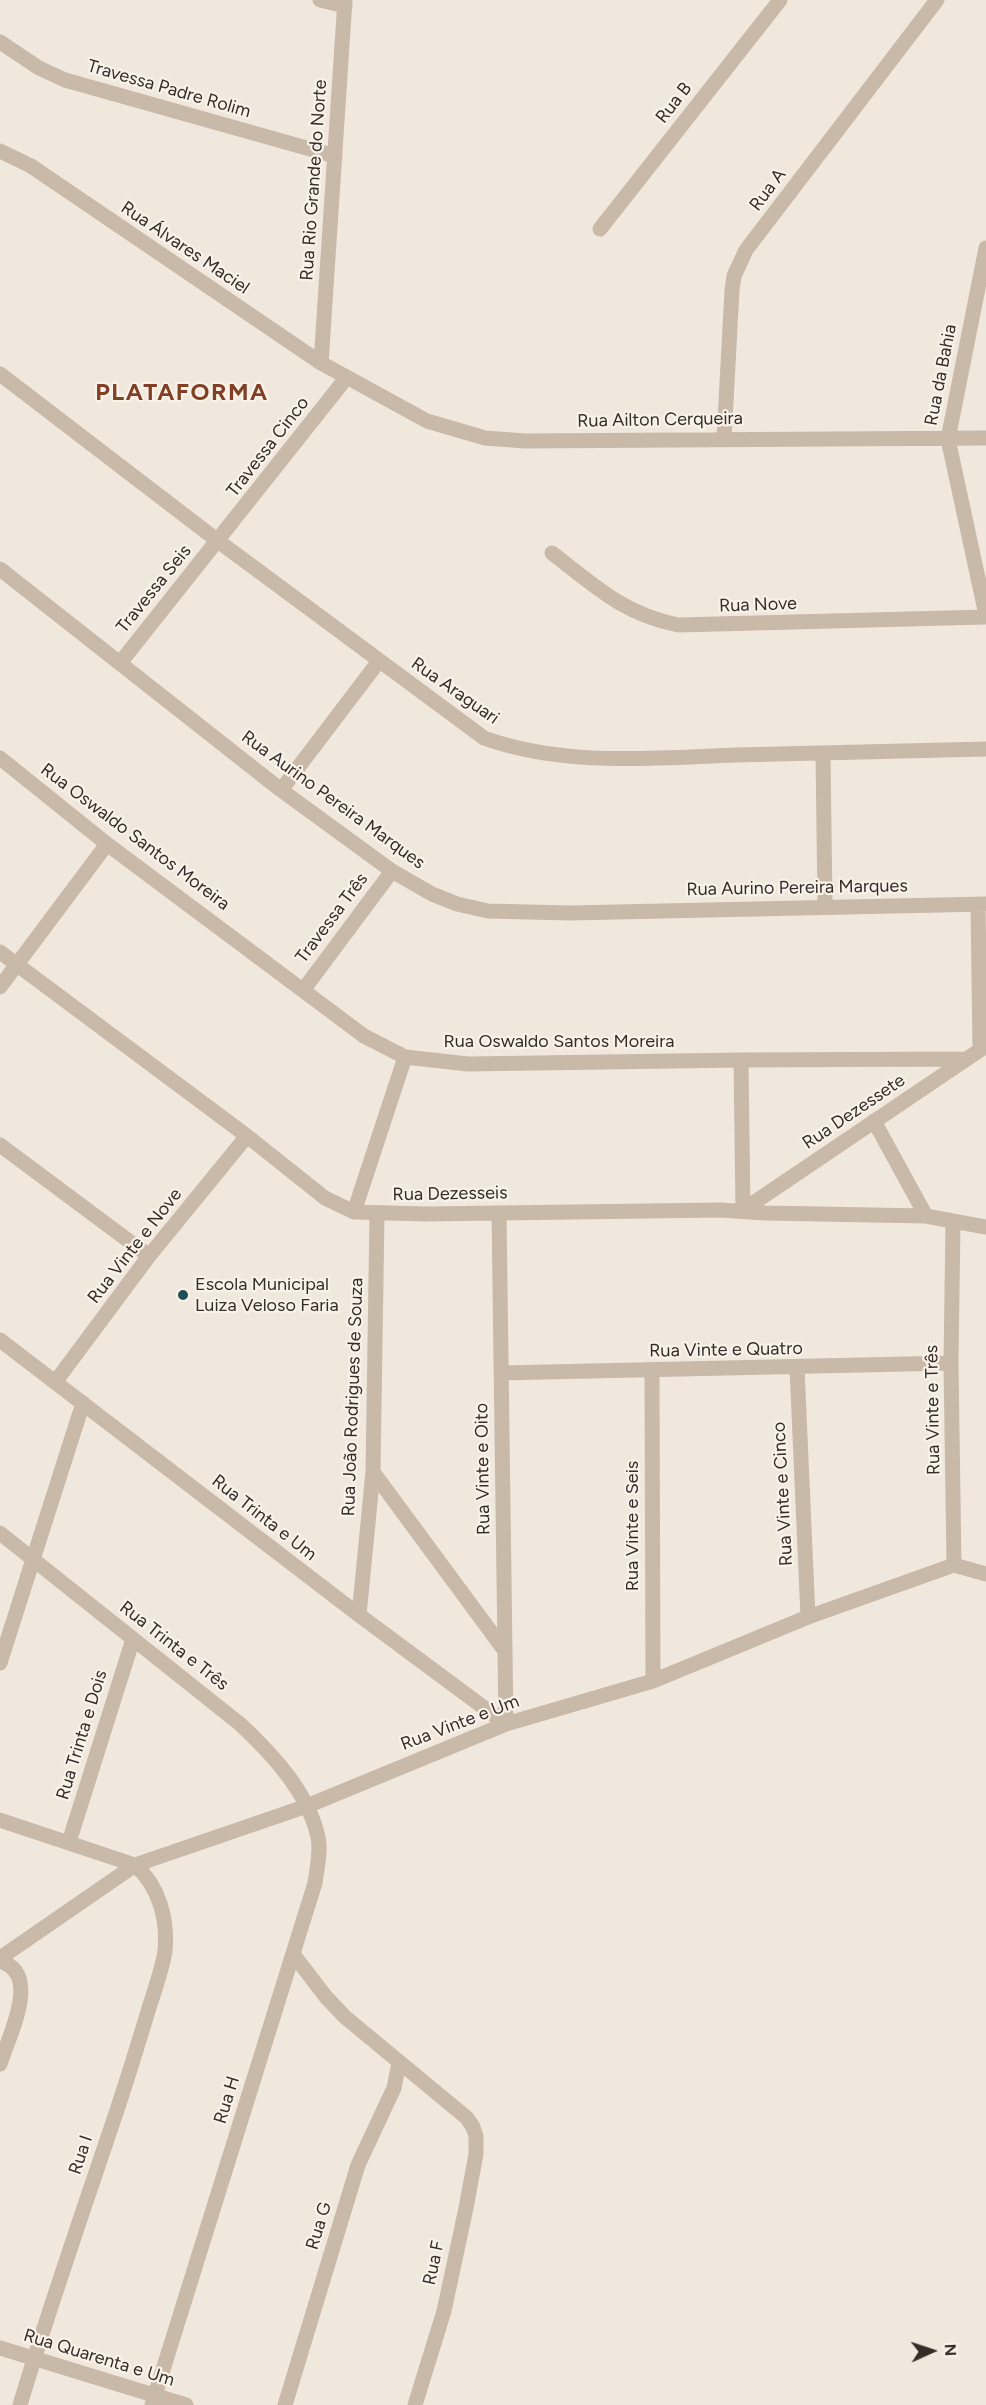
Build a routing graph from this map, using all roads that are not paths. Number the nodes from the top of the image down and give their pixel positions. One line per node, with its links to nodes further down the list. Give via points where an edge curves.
1 (320, 0): 4 (street)
2 (780, 0): 8 (street, Rua B)
3 (937, 0): 14 (street, Rua A, via 738,265 732,290)
4 (345, 3): 7 (street, Rua Rio Grande do Norte)
5 (0, 42): 7 (street, Travessa Padre Rolim, via 65,80)
6 (0, 151): 10 (street, Rua Álvares Maciel, via 31,166)
7 (335, 156): 10 (street, Rua Rio Grande do Norte)
8 (600, 229)
9 (986, 248): 15 (street, Rua da Bahia)
10 (321, 363): 12 (street, Rua Álvares Maciel)
11 (0, 374): 16 (street, Rua Araguari)
12 (347, 377): 14 (street, Rua Ailton Cerqueira, via 427,421 485,438); 16 (street, Travessa Cinco)
13 (986, 438): 15 (street, Rua Ailton Cerqueira)
14 (724, 439): 15 (street, Rua Ailton Cerqueira)
15 (948, 439): 19 (street, Rua da Bahia)
16 (218, 541): 20 (street, Rua Araguari); 21 (street, Travessa Seis)
17 (552, 553): 19 (street, Rua Nove, via 638,615 678,625)
18 (1, 572): 21 (street, Rua Aurino Pereira Marques)
19 (986, 616)
20 (379, 661): 23 (street, Rua Araguari, via 484,738 510,748 621,759); 25 (street)
21 (120, 663): 25 (street, Rua Aurino Pereira Marques)
22 (986, 749): 23 (street, Rua Araguari)
23 (823, 753): 29 (street)
24 (0, 758): 26 (street, Rua Oswaldo Santos Moreira)
25 (281, 790): 27 (street, Rua Aurino Pereira Marques)
26 (107, 844): 31 (street); 33 (street, Rua Oswaldo Santos Moreira)
27 (392, 871): 29 (street, Rua Aurino Pereira Marques, via 432,894 488,911 570,913); 33 (street, Travessa Três)
28 (982, 904): 29 (street, Rua Aurino Pereira Marques); 34 (street)
29 (825, 906)
30 (0, 952): 31 (street, Rua Dezesseis)
31 (16, 965): 32 (street); 39 (street, Rua Dezesseis)
32 (0, 987)
33 (304, 988): 35 (street, Rua Oswaldo Santos Moreira, via 364,1036)
34 (983, 1048): 37 (street, Rua Dezessete)
35 (405, 1057): 36 (street, Rua Oswaldo Santos Moreira, via 468,1064); 42 (street)
36 (741, 1059): 37 (street, Rua Oswaldo Santos Moreira); 41 (street)
37 (966, 1059): 38 (street, Rua Dezessete)
38 (874, 1121): 41 (street, Rua Dezessete); 45 (street)
39 (247, 1136): 42 (street, Rua Dezesseis, via 325,1198); 48 (street, Rua Vinte e Nove)
40 (0, 1145): 48 (street)
41 (743, 1210): 43 (street, Rua Dezesseis); 45 (street, Rua Dezesseis)
42 (354, 1212): 44 (street, Rua Dezesseis)
43 (499, 1213): 44 (street, Rua Dezesseis); 53 (street, Rua Vinte e Oito)
44 (377, 1215): 56 (street, Rua João Rodrigues de Souza)
45 (926, 1216): 46 (street, Rua Dezesseis)
46 (953, 1222): 47 (street, Rua Dezesseis); 50 (street, Rua Vinte e Três)
47 (986, 1227)
48 (149, 1256): 54 (street, Rua Vinte e Nove)
49 (0, 1340): 54 (street, Rua Trinta e Um)
50 (951, 1363): 51 (street, Rua Vinte e Quatro); 59 (street, Rua Vinte e Três)
51 (797, 1368): 52 (street, Rua Vinte e Quatro); 62 (street, Rua Vinte e Cinco)
52 (652, 1371): 53 (street, Rua Vinte e Quatro); 66 (street, Rua Vinte e Seis)
53 (501, 1373): 64 (street, Rua Vinte e Oito)
54 (56, 1381): 55 (street, Rua Trinta e Um)
55 (83, 1403): 58 (street); 61 (street, Rua Trinta e Um)
56 (373, 1472): 61 (street, Rua João Rodrigues de Souza); 64 (street)
57 (0, 1533): 58 (street, Rua Trinta e Três)
58 (34, 1559): 63 (street, Rua Trinta e Três); 65 (street)
59 (954, 1565): 60 (street); 62 (street, Rua Vinte e Um)
60 (986, 1574)
61 (359, 1616): 67 (street, Rua Trinta e Um)
62 (808, 1617): 66 (street, Rua Vinte e Um)
63 (133, 1639): 68 (street, Rua Trinta e Três, via 262,1744); 70 (street, Rua Trinta e Dois)
64 (505, 1651): 67 (street, Rua Vinte e Oito)
65 (0, 1663)
66 (653, 1681): 67 (street, Rua Vinte e Um)
67 (506, 1724): 68 (street, Rua Vinte e Um)
68 (307, 1806): 71 (street, Rua Vinte e Um); 72 (street, Rua H, via 318,1839 318,1861)
69 (0, 1820): 70 (street)
70 (69, 1842): 71 (street)
71 (135, 1865): 73 (street, Rua Vinte e Um); 77 (street, Rua I, via 158,1893 165,1951 132,2066)
72 (293, 1954): 74 (street, via 326,1997); 78 (street, Rua H)
73 (0, 1959): 75 (street, via 16,1970 21,1986 19,2007)
74 (399, 2063): 81 (street, Rua G, via 394,2088 358,2165); 82 (street, Rua F, via 462,2114 476,2136 476,2154 444,2311)
75 (0, 2064)
76 (0, 2348): 77 (street, Rua Quarenta e Um)
77 (34, 2359): 78 (street, Rua Quarenta e Um); 79 (street, Rua I)
78 (154, 2400): 80 (street, Rua Quarenta e Um)
79 (20, 2405)
80 (186, 2405)
81 (285, 2405)
82 (415, 2405)

